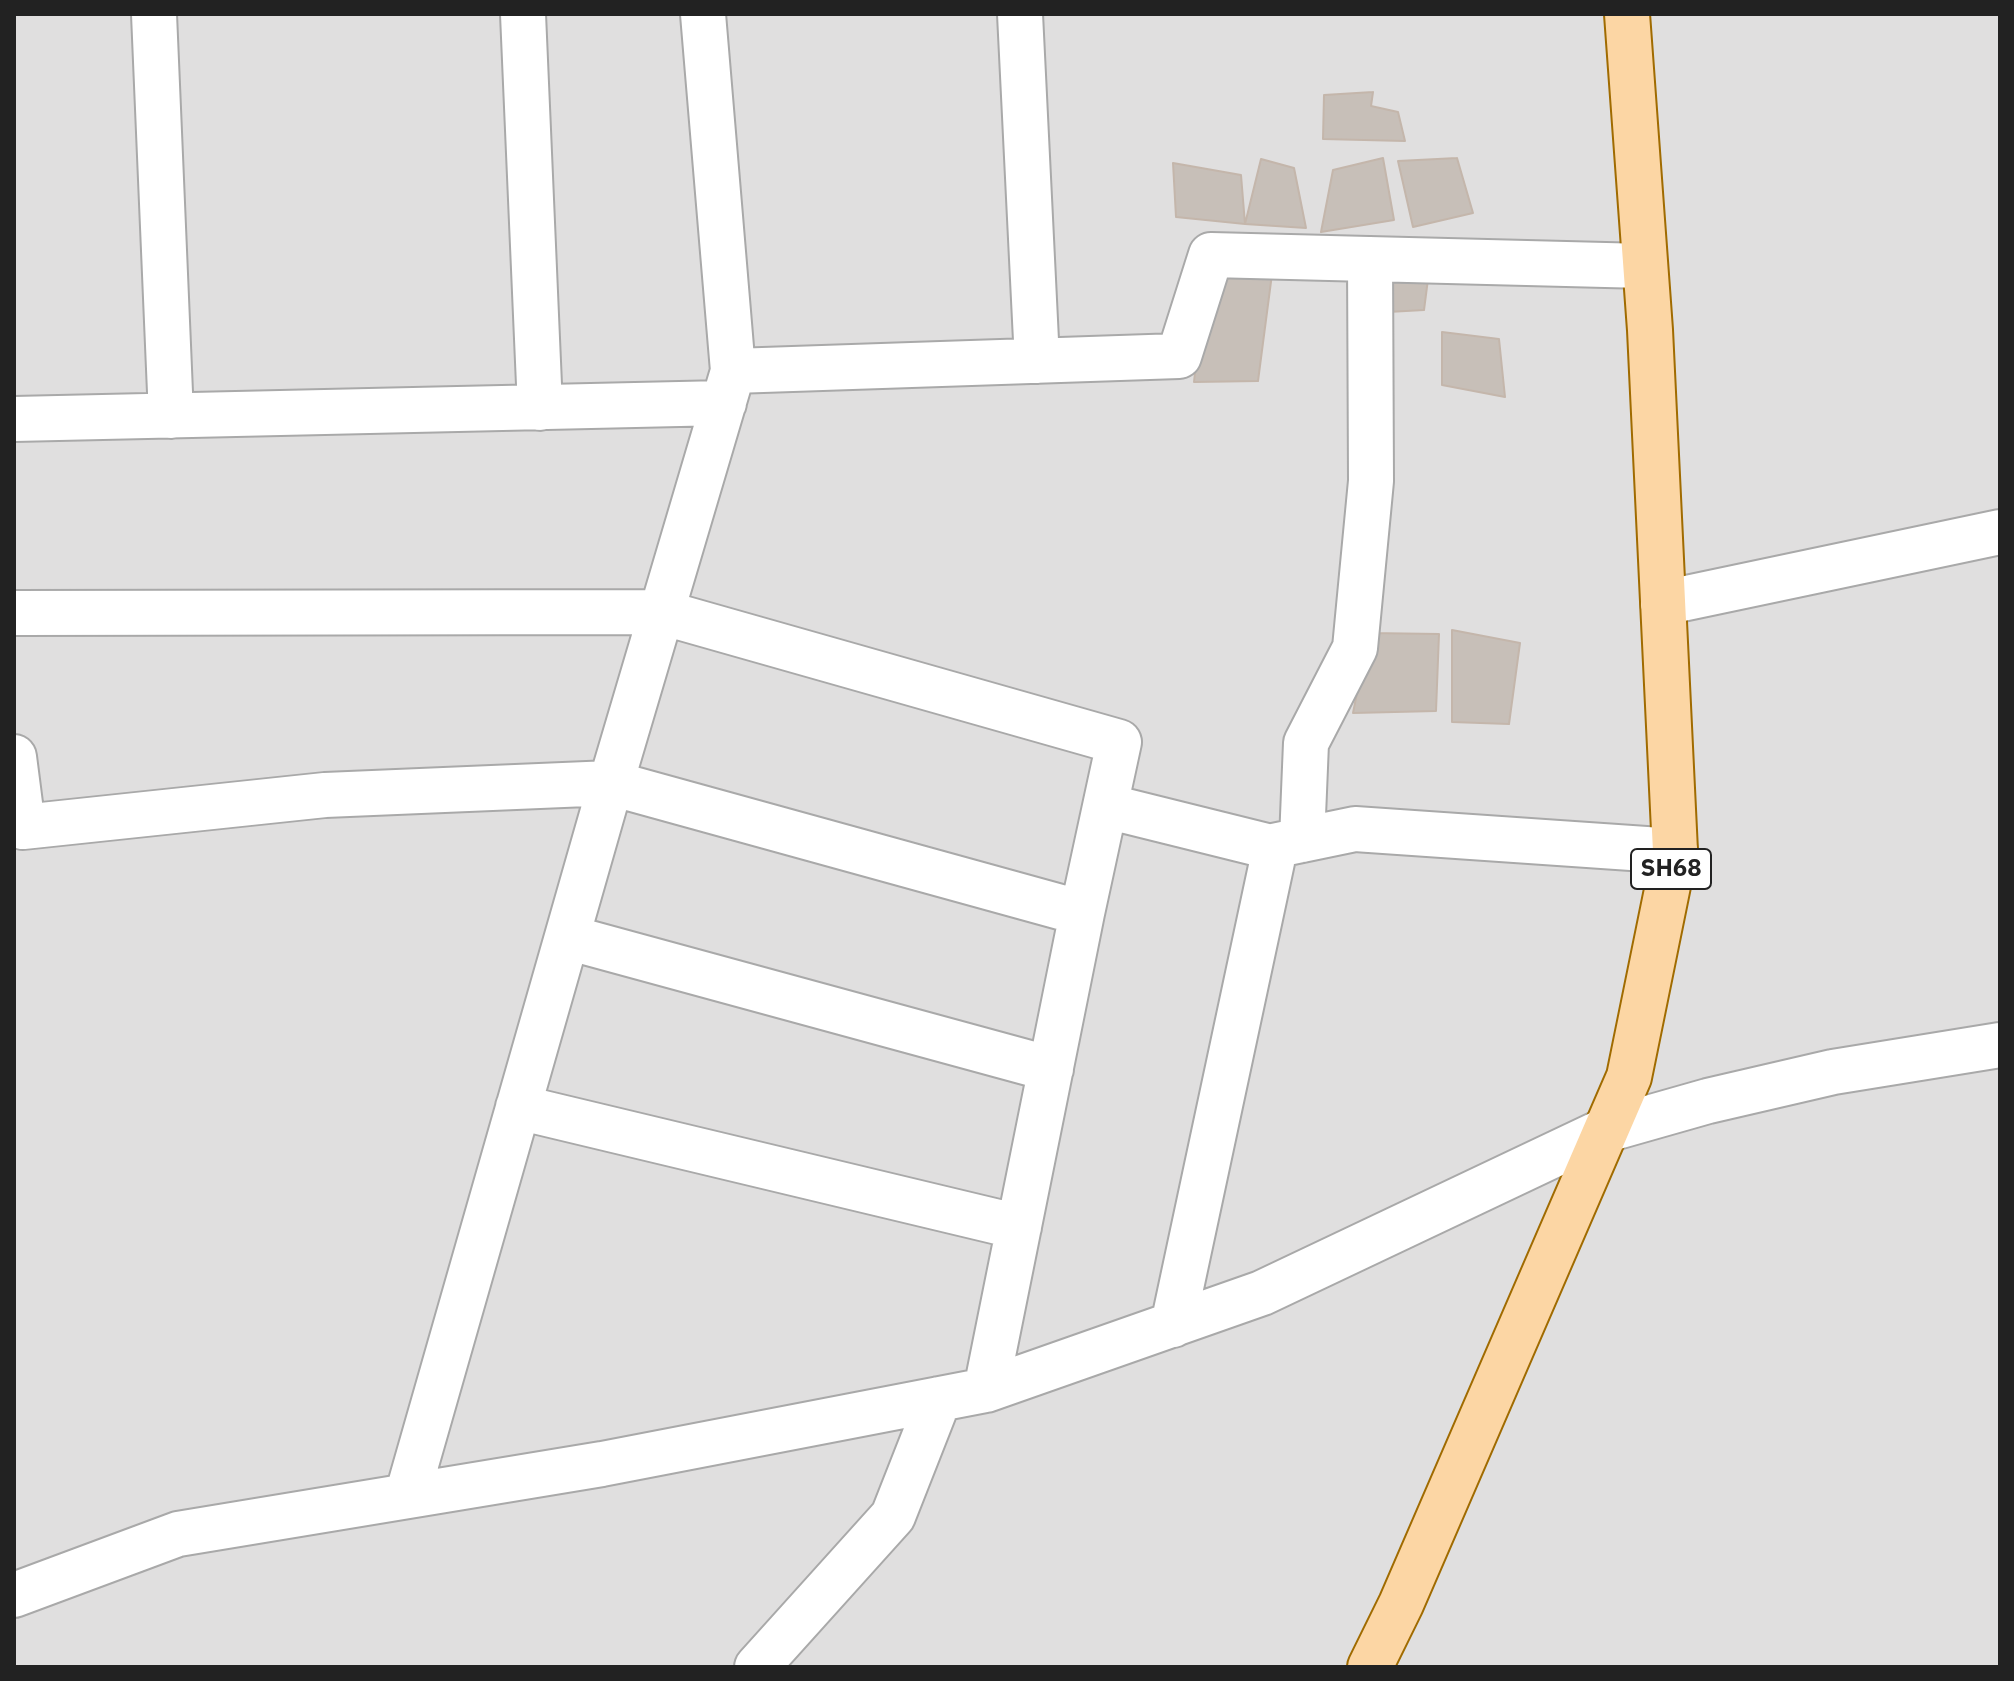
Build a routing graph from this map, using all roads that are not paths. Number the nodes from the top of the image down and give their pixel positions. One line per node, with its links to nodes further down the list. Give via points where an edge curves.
1 (154, 14): 11 (street)
2 (523, 14): 10 (street)
3 (703, 14): 9 (street)
4 (1020, 14): 8 (street)
5 (1627, 14): 7 (main road, SH68)
6 (1370, 259): 7 (street); 8 (street, via 1211,255 1179,356); 20 (street, via 1371,481 1355,648 1306,743)
7 (1645, 266): 14 (main road, SH68)
8 (1037, 361): 9 (street)
9 (728, 387): 10 (street); 15 (street)
10 (540, 408): 11 (street)
11 (171, 416): 12 (street)
12 (14, 419)
13 (2000, 532): 14 (street)
14 (1663, 603): 21 (main road, SH68)
15 (661, 612): 16 (street); 18 (street); 19 (street, via 1119,742)
16 (14, 613)
17 (14, 757): 18 (street, via 23,827 325,795)
18 (611, 783): 22 (street); 23 (street)
19 (1106, 806): 20 (street); 22 (street)
20 (1286, 843): 21 (street, via 1355,829); 29 (street, via 1275,848)
21 (1675, 851): 27 (main road, SH68, via 1629,1077)
22 (1082, 913): 25 (street)
23 (567, 937): 25 (street); 26 (street)
24 (2000, 1045): 27 (street, via 1833,1072)
25 (1051, 1069): 28 (street)
26 (518, 1107): 28 (street); 32 (street)
27 (1606, 1130): 29 (street, via 1262,1293); 35 (main road, SH68)
28 (1019, 1227): 30 (street)
29 (1173, 1325): 30 (street)
30 (986, 1390): 31 (street)
31 (939, 1399): 32 (street); 34 (street, via 893,1516)
32 (407, 1496): 33 (street, via 178,1534)
33 (14, 1595)
34 (757, 1667)
35 (1370, 1667)

